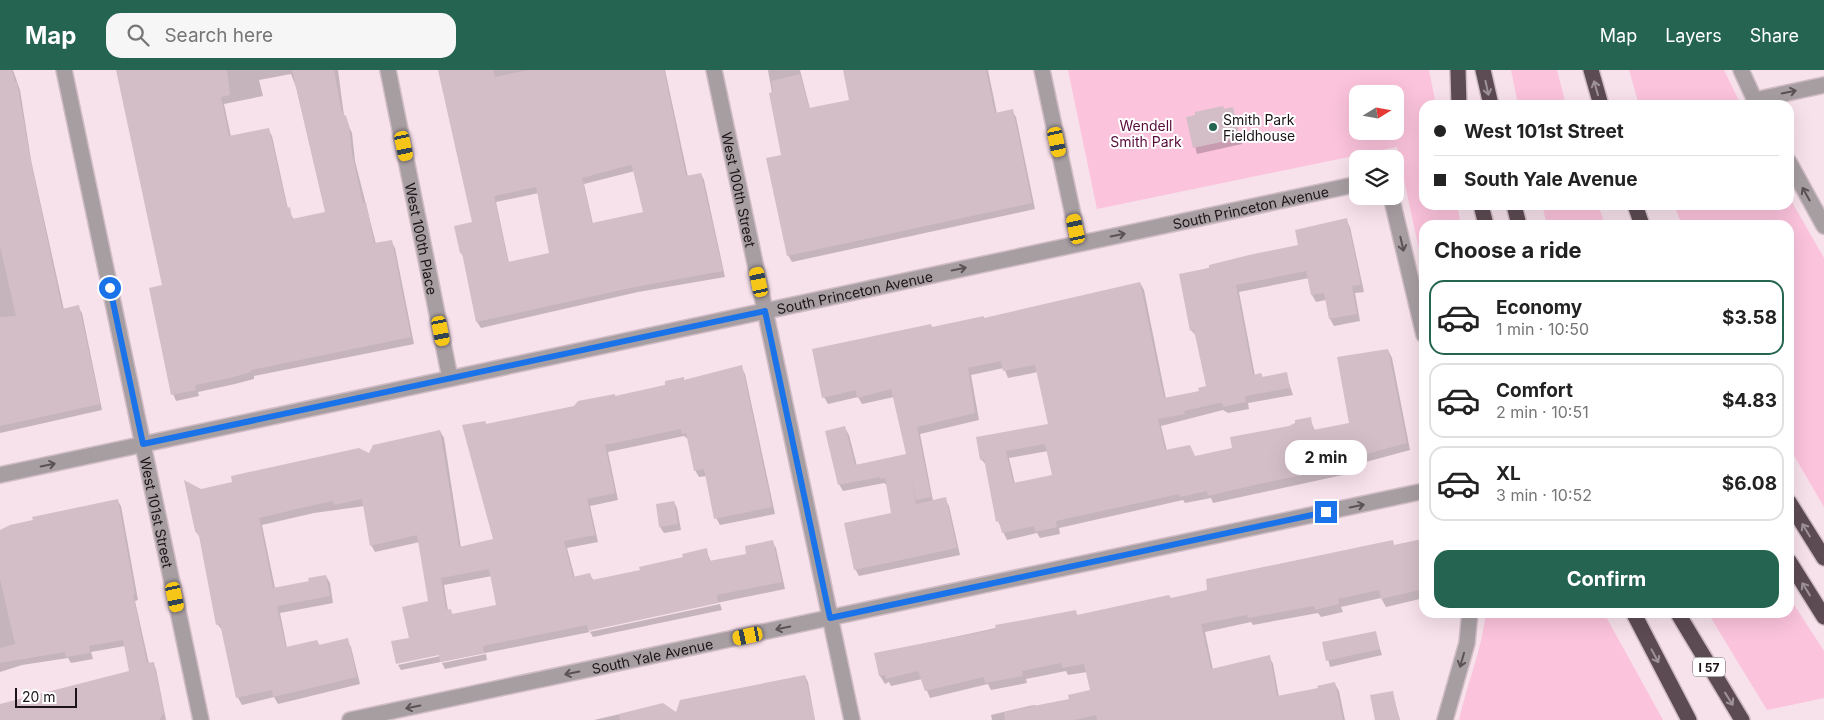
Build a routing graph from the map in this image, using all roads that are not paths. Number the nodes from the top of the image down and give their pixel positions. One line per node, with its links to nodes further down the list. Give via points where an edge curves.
1 (64, 70): 23 (street, West 101st Street)
2 (388, 70): 22 (street, West 100th Place)
3 (714, 70): 20 (street, West 100th Street)
4 (1042, 70): 19 (street)
5 (1458, 70): 10 (highway)
6 (1483, 70): 11 (highway, one-way to 11)
7 (1591, 70): 12 (highway, one-way to 7)
8 (1741, 70): 13 (street)
9 (1824, 85): 14 (street, one-way to 9)
10 (1459, 100)
11 (1490, 100)
12 (1600, 100)
13 (1755, 100)
14 (1767, 100)
15 (1794, 171): 18 (street, one-way to 15)
16 (1349, 186): 19 (street, South Princeton Avenue, one-way to 16)
17 (1393, 205): 21 (street, one-way to 21)
18 (1824, 226)
19 (1079, 243): 20 (street, South Princeton Avenue, one-way to 19)
20 (765, 311): 22 (street, South Princeton Avenue); 30 (street, West 100th Street)
21 (1419, 314)
22 (450, 378): 23 (street, South Princeton Avenue)
23 (143, 444): 24 (street, South Princeton Avenue, one-way to 23); 34 (street, West 101st Street)
24 (0, 475)
25 (1419, 492): 30 (street, South Yale Avenue, one-way to 25)
26 (1794, 510): 27 (highway, one-way to 26)
27 (1824, 558)
28 (1794, 568): 29 (highway, one-way to 28)
29 (1824, 616)
30 (830, 618): 35 (street, South Yale Avenue, one-way to 35); 36 (street, West 100th Street)
31 (1469, 618): 37 (street, one-way to 37, via 1467,643)
32 (1635, 618): 38 (highway, one-way to 38)
33 (1681, 618): 39 (highway, I 57, one-way to 39)
34 (201, 720)
35 (350, 720)
36 (852, 720)
37 (1445, 720)
38 (1689, 720)
39 (1742, 720)

